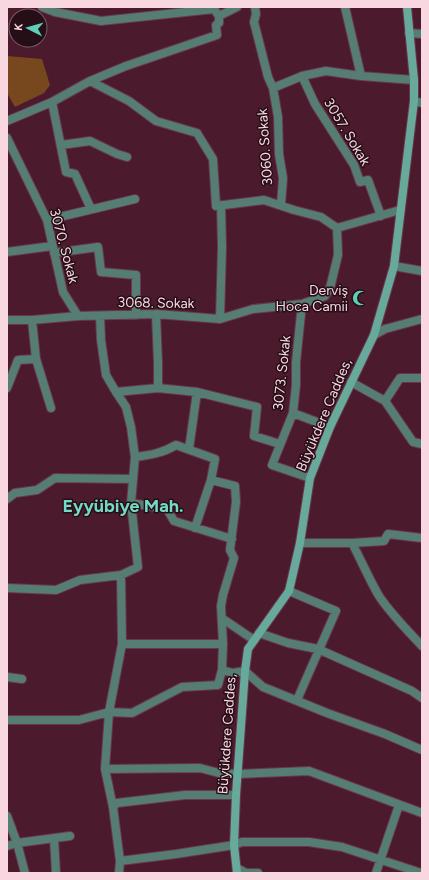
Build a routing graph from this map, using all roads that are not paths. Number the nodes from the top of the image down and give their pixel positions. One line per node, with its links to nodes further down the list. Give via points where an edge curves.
1 (42, 7): 6 (street, via 101,21)
2 (237, 7): 6 (street)
3 (255, 7): 13 (street, 3060. Sokak, via 254,22)
4 (345, 7): 10 (street)
5 (407, 7): 7 (street, Büyükdere Caddes,)
6 (216, 10): 12 (street, via 219,23 216,25 217,35 126,66)
7 (409, 33): 8 (street); 11 (street, Büyükdere Caddes,)
8 (422, 34)
9 (302, 76): 10 (street, via 326,71); 13 (street); 25 (street, 3057. Sokak, via 315,104 354,165 360,182 368,180)
10 (361, 76): 11 (street)
11 (414, 80): 15 (street, Büyükdere Caddes,)
12 (90, 82): 14 (street); 22 (street, via 129,100 156,121 196,133 212,159)
13 (273, 88): 21 (street, 3060. Sokak, via 283,178)
14 (52, 102): 16 (street); 18 (street)
15 (418, 102): 24 (street, Büyükdere Caddes,)
16 (7, 121)
17 (7, 138): 26 (street, 3070. Sokak)
18 (61, 145): 19 (street, via 90,141); 23 (street, via 66,172 75,174)
19 (127, 157)
20 (135, 199): 23 (street)
21 (281, 205): 22 (street, via 264,200); 27 (street, via 321,217)
22 (218, 206): 37 (street, via 222,247)
23 (91, 209): 26 (street)
24 (400, 210): 25 (street); 30 (street, Büyükdere Caddes,)
25 (381, 216): 27 (street)
26 (47, 220): 28 (street, 3070. Sokak)
27 (337, 228): 32 (street, 3068. Sokak, via 338,255 330,288 324,296)
28 (53, 249): 29 (street); 34 (street, via 98,247 101,272 136,274); 35 (street, 3070. Sokak, via 63,292)
29 (7, 252)
30 (394, 266): 31 (street); 41 (street, Büyükdere Caddes,)
31 (422, 271)
32 (302, 304): 37 (street, 3068. Sokak, via 253,309); 51 (street, 3073. Sokak)
33 (156, 314): 34 (street, 3068. Sokak); 37 (street, 3068. Sokak); 46 (street)
34 (136, 315): 36 (street, 3068. Sokak)
35 (78, 316): 36 (street, 3068. Sokak); 40 (street, 3068. Sokak)
36 (100, 316): 47 (street, via 106,375)
37 (220, 319)
38 (422, 319): 41 (street, via 385,329)
39 (7, 320): 40 (street, 3068. Sokak)
40 (32, 320): 42 (street)
41 (374, 335): 44 (street, Büyükdere Caddes,)
42 (36, 359): 45 (street, via 18,360); 50 (street)
43 (422, 378): 49 (street, via 400,378)
44 (351, 382): 49 (street); 52 (street, Büyükdere Caddes,)
45 (7, 388)
46 (158, 388): 47 (street); 48 (street)
47 (116, 392): 56 (street, via 126,407)
48 (197, 392): 53 (street, via 257,408 254,436); 55 (street)
49 (385, 401): 54 (street, via 413,442)
50 (51, 408)
51 (293, 413): 52 (street); 53 (street, 3073. Sokak)
52 (330, 426): 57 (street, Büyükdere Caddes,)
53 (280, 444): 57 (street, 3073. Sokak, via 272,465)
54 (422, 444)
55 (189, 449): 56 (street, via 176,446 168,451); 59 (street, via 215,459)
56 (135, 457): 58 (street)
57 (310, 478): 65 (street, Büyükdere Caddes,)
58 (133, 479): 60 (street, via 55,478 37,490 15,493); 61 (street)
59 (211, 480): 62 (street); 64 (street, via 235,486)
60 (7, 499)
61 (131, 502): 62 (street, via 167,509 174,521); 67 (street, via 138,567)
62 (195, 528): 64 (street)
63 (422, 538): 66 (street, via 388,534 384,541)
64 (232, 539): 70 (street, via 230,550 234,558 223,595)
65 (300, 542): 66 (street); 69 (street, Büyükdere Caddes,)
66 (352, 543): 75 (street, via 380,597)
67 (122, 575): 68 (street, via 80,580 56,590); 73 (street)
68 (7, 588)
69 (288, 591): 71 (street, Büyükdere Caddes,); 76 (street, via 336,611)
70 (222, 619): 72 (street); 74 (street)
71 (259, 632): 72 (street, Büyükdere Caddes,); 76 (street)
72 (254, 640): 78 (street, Büyükdere Caddes,, via 248,649)
73 (122, 644): 74 (street); 83 (street)
74 (223, 644): 77 (street)
75 (422, 646)
76 (318, 649): 81 (street); 82 (street)
77 (222, 670): 78 (street, via 233,673); 83 (street, via 218,685 182,687 132,713)
78 (245, 672): 82 (street, via 263,687); 87 (street, Büyükdere Caddes,)
79 (7, 677): 80 (street)
80 (22, 679)
81 (422, 698)
82 (297, 700): 85 (street)
83 (109, 712): 84 (street, via 79,720); 86 (street)
84 (7, 720)
85 (422, 750)
86 (105, 769): 87 (street, via 200,768); 90 (street)
87 (237, 774): 88 (street, Büyükdere Caddes,); 89 (street, via 309,771)
88 (236, 795): 90 (street, via 185,795 116,803); 96 (street, Büyükdere Caddes,)
89 (399, 805): 91 (street); 98 (street)
90 (113, 808): 99 (street)
91 (422, 813)
92 (7, 816): 95 (street)
93 (70, 836): 94 (street)
94 (54, 838): 95 (street); 102 (street)
95 (17, 843): 97 (street); 101 (street)
96 (234, 845): 98 (street, via 242,842 309,842 342,847); 99 (street); 100 (street, Büyükdere Caddes,)
97 (7, 846)
98 (380, 859): 105 (street); 106 (street)
99 (120, 861): 103 (street)
100 (237, 871): 104 (street)
101 (25, 873)
102 (56, 873)
103 (119, 873)
104 (258, 873)
105 (376, 873)
106 (421, 873)

